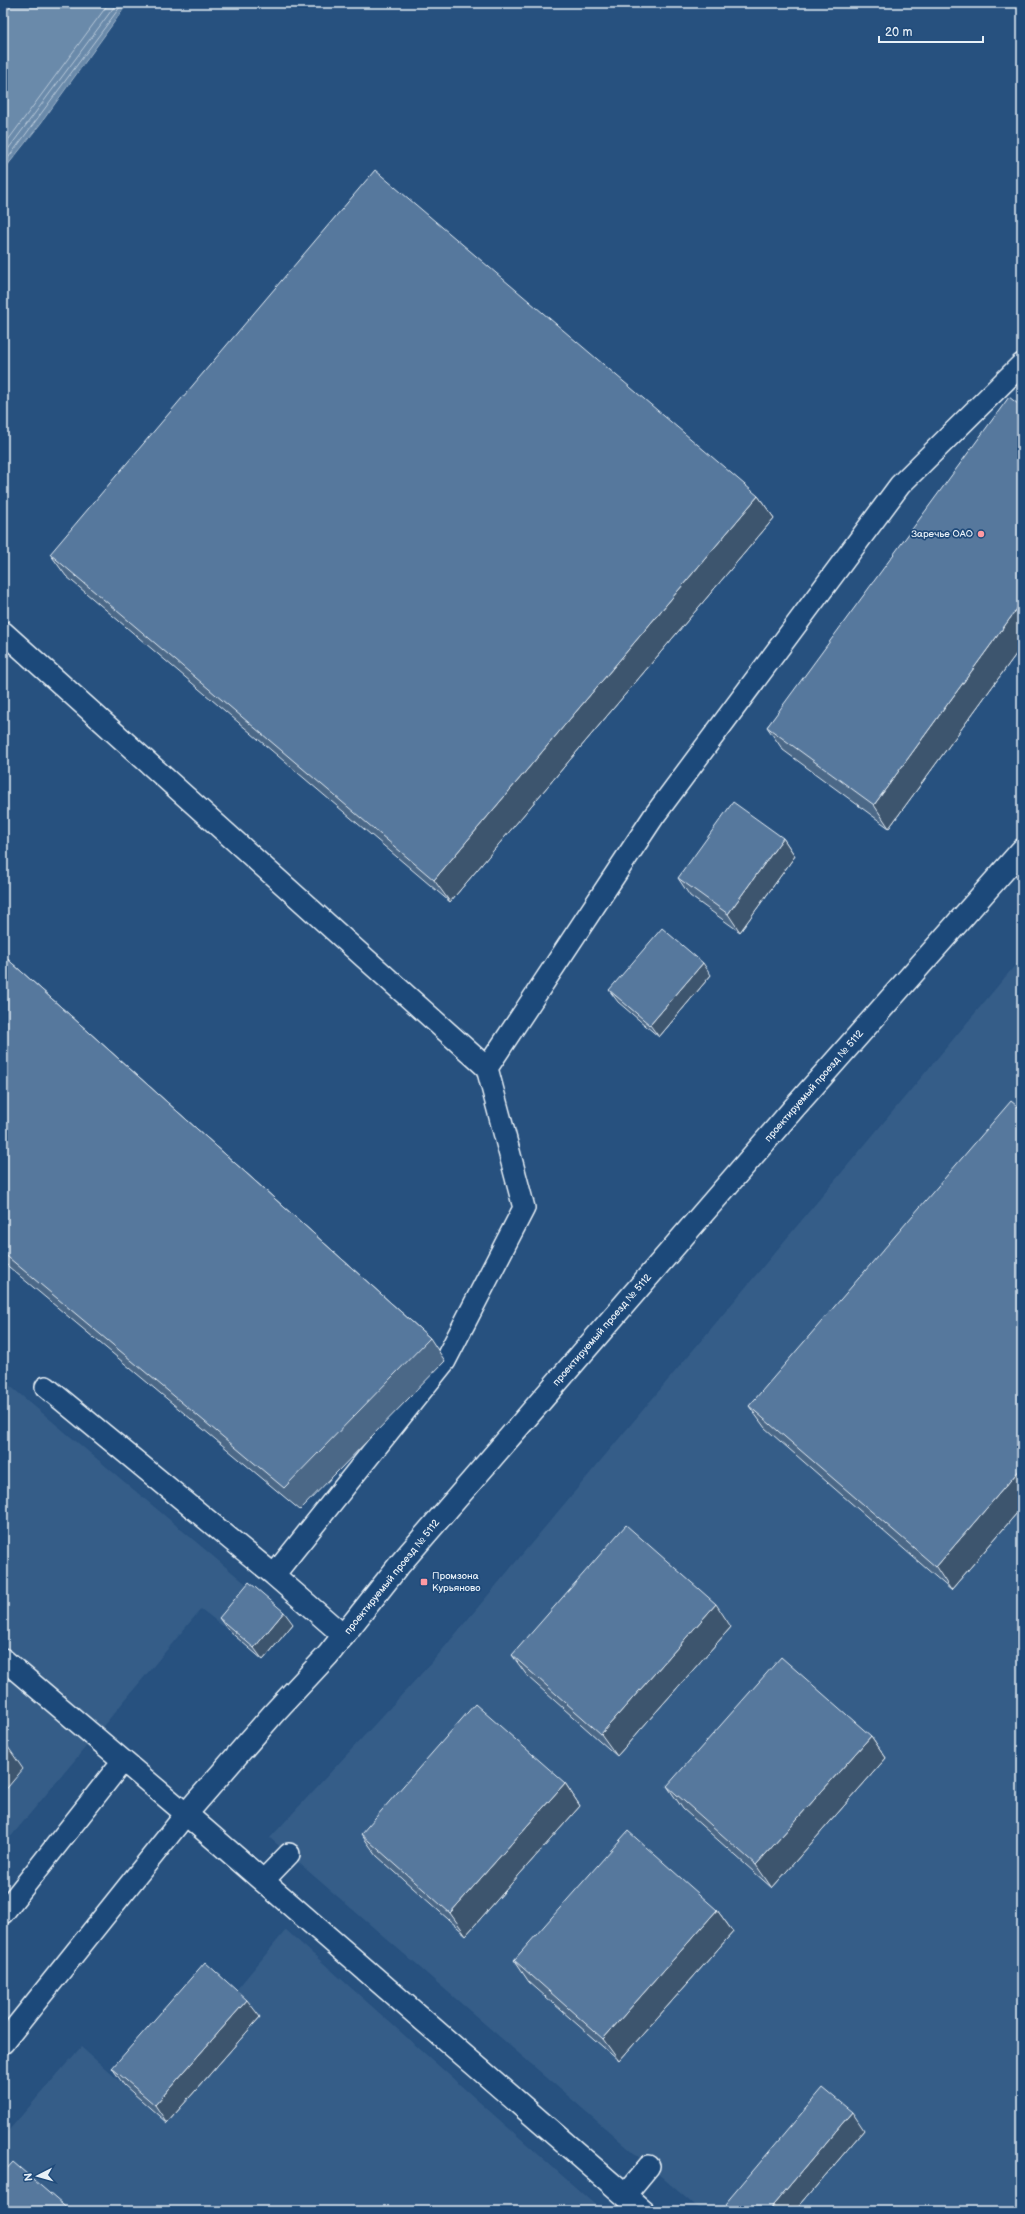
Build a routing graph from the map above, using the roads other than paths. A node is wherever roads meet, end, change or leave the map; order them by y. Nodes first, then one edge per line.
1 (1022, 364) edge
2 (3, 632) edge
3 (1022, 850) edge
4 (487, 1068) junction
5 (46, 1387) dead end
6 (274, 1575) junction
7 (344, 1636) junction
8 (3, 1659) edge
9 (122, 1762) junction
10 (186, 1814) junction
11 (289, 1854) dead end
12 (263, 1881) junction
13 (3, 1913) edge
14 (3, 2042) edge
15 (649, 2166) dead end
16 (625, 2195) junction
17 (644, 2211) edge

1 - 4 lane
2 - 4 lane
3 - 7 street, проектируемый проезд № 5112
4 - 6 lane
5 - 6 lane
6 - 7 lane
7 - 10 street, проектируемый проезд № 5112
8 - 9 lane
9 - 10 lane
9 - 13 lane
10 - 12 street
10 - 14 lane
11 - 12 lane
12 - 16 street
15 - 16 lane
16 - 17 street

